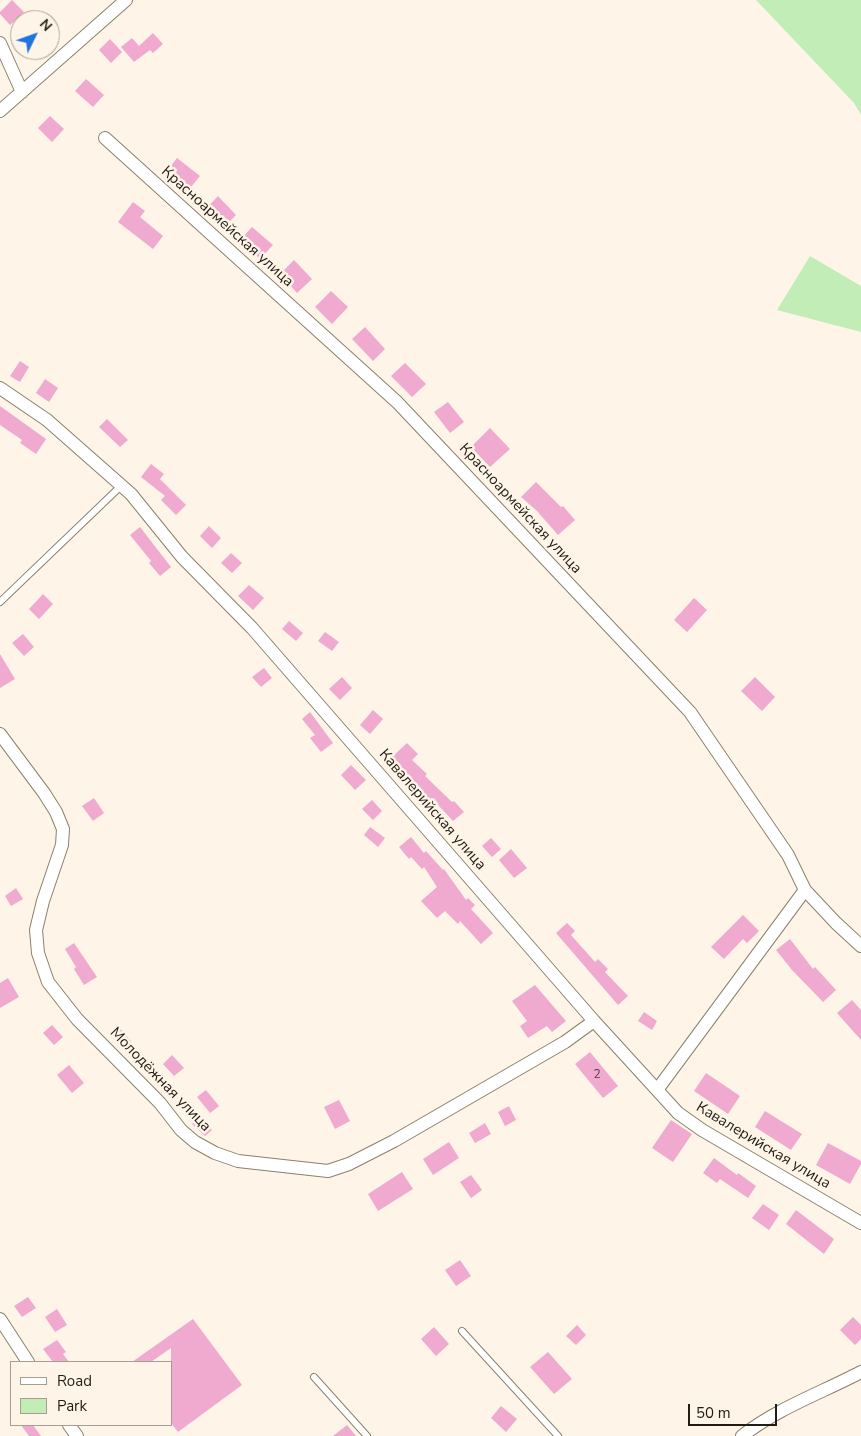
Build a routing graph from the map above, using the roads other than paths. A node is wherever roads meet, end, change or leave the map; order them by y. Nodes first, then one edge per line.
1 (126, 0) edge
2 (0, 43) edge
3 (22, 92) junction
4 (0, 111) edge
5 (104, 138) dead end
6 (0, 388) edge
7 (122, 486) junction
8 (0, 602) edge
9 (0, 734) edge
10 (805, 890) junction
11 (861, 946) edge
12 (594, 1021) junction
13 (657, 1090) junction
14 (861, 1223) edge
15 (0, 1319) edge
16 (462, 1331) dead end
17 (27, 1361) edge
18 (861, 1372) edge
19 (314, 1377) dead end
20 (367, 1436) edge
21 (558, 1436) edge
22 (742, 1436) edge

1 - 3 street
2 - 3 street
3 - 4 street
5 - 10 street, Красноармейская улица
6 - 7 street, Кавалерийская улица
7 - 8 lane
7 - 12 street, Кавалерийская улица
9 - 12 street, Молодёжная улица
10 - 11 street, Красноармейская улица
10 - 13 street
12 - 13 street, Кавалерийская улица
13 - 14 street, Кавалерийская улица
15 - 17 street
16 - 21 lane
18 - 22 street
19 - 20 lane

